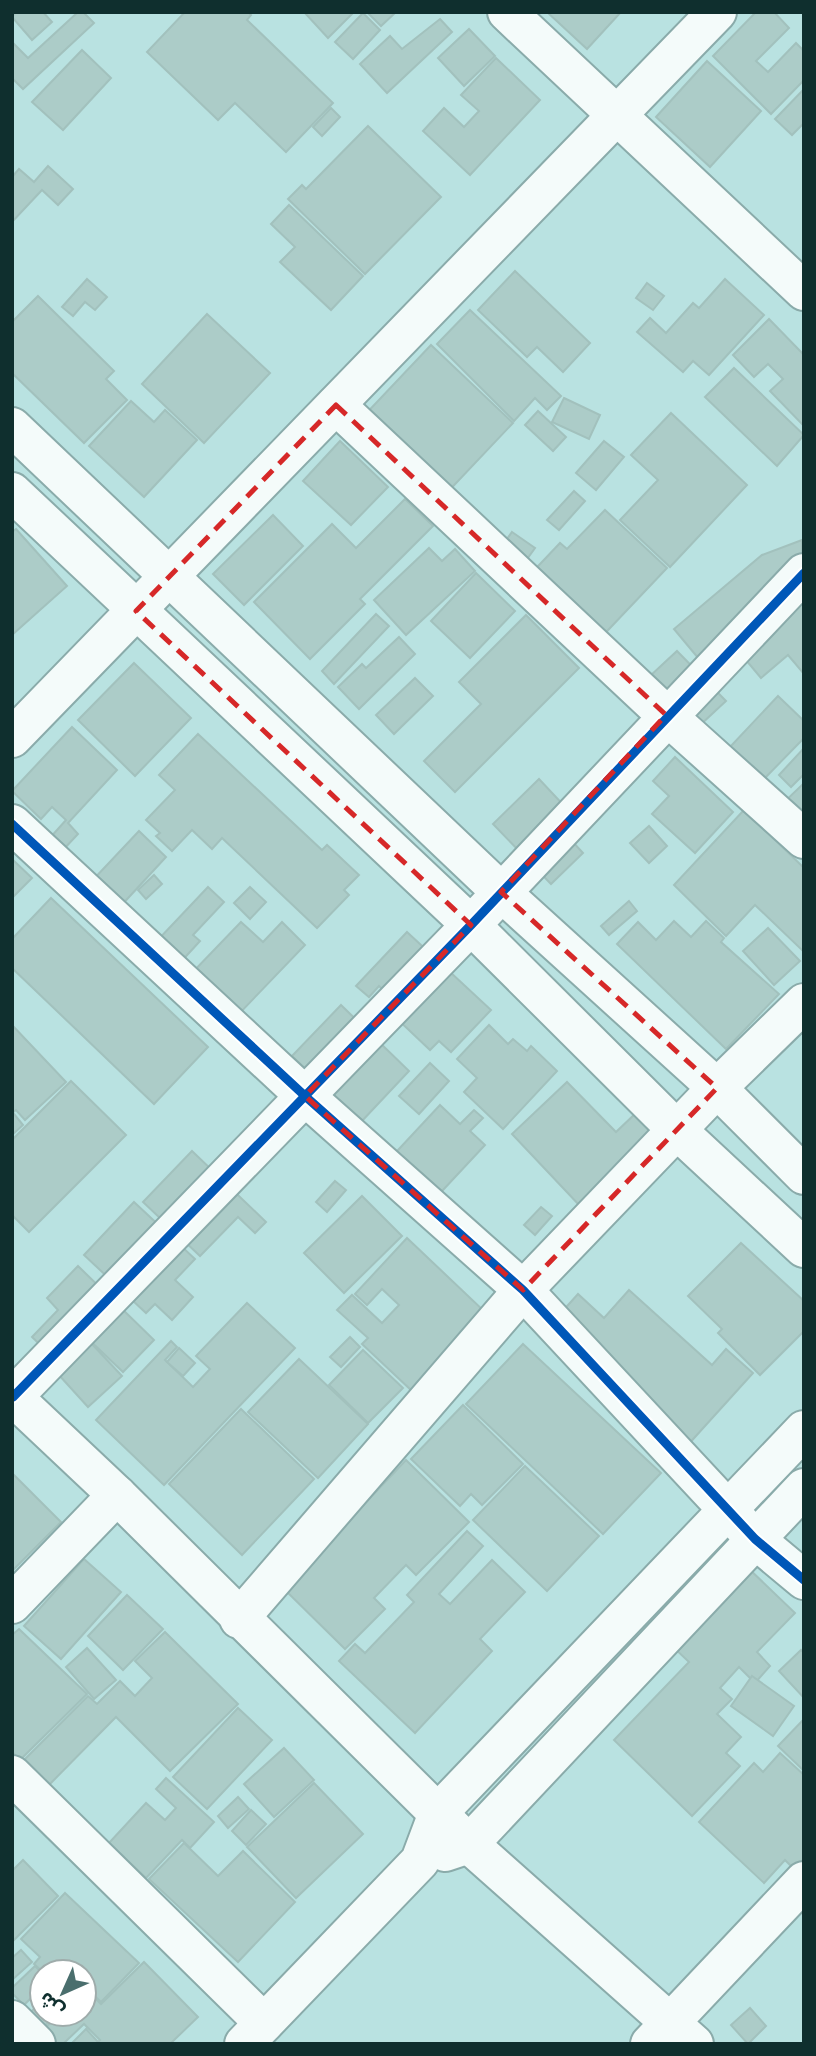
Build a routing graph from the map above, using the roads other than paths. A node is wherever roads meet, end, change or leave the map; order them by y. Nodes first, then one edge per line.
1 (507, 12) edge
2 (717, 12) edge
3 (616, 116) junction
4 (804, 291) edge
5 (336, 405) junction
6 (12, 427) edge
7 (12, 492) edge
8 (804, 573) edge
9 (169, 578) junction
10 (136, 611) junction
11 (666, 715) junction
12 (12, 738) edge
13 (12, 824) edge
14 (804, 839) edge
15 (501, 892) junction
16 (471, 925) junction
17 (804, 1003) edge
18 (717, 1088) junction
19 (305, 1096) junction
20 (678, 1131) junction
21 (804, 1175) edge
22 (804, 1248) edge
23 (523, 1290) junction
24 (13, 1397) edge
25 (804, 1430) edge
26 (804, 1488) edge
27 (117, 1495) junction
28 (729, 1509) junction
29 (755, 1539) junction
30 (804, 1580) edge
31 (12, 1604) edge
32 (239, 1619) junction
33 (12, 1775) edge
34 (438, 1813) junction
35 (469, 1844) junction
36 (420, 1861) junction
37 (804, 1881) edge
38 (12, 2020) edge
39 (254, 2034) edge
40 (671, 2037) edge
41 (36, 2044) edge

1 - 3 street
2 - 3 street
3 - 4 street
3 - 5 street
5 - 9 street
5 - 11 street
6 - 9 street
7 - 10 street
8 - 11 street
9 - 10 street
9 - 15 street
10 - 12 street
10 - 16 street
11 - 14 street
11 - 15 street
13 - 19 street
15 - 16 street
15 - 18 street
16 - 19 street
16 - 20 street
17 - 18 street
18 - 20 street
18 - 21 street
19 - 23 street
19 - 24 street
20 - 22 street
20 - 23 street
23 - 28 street
23 - 32 street
24 - 27 street
25 - 28 street
26 - 29 street
27 - 31 street
27 - 32 street
28 - 29 street
28 - 34 street
29 - 30 street
29 - 35 street
32 - 34 street
33 - 39 street
34 - 35 street
34 - 36 street
35 - 36 street
35 - 40 street
36 - 39 street
37 - 40 street
38 - 41 street

